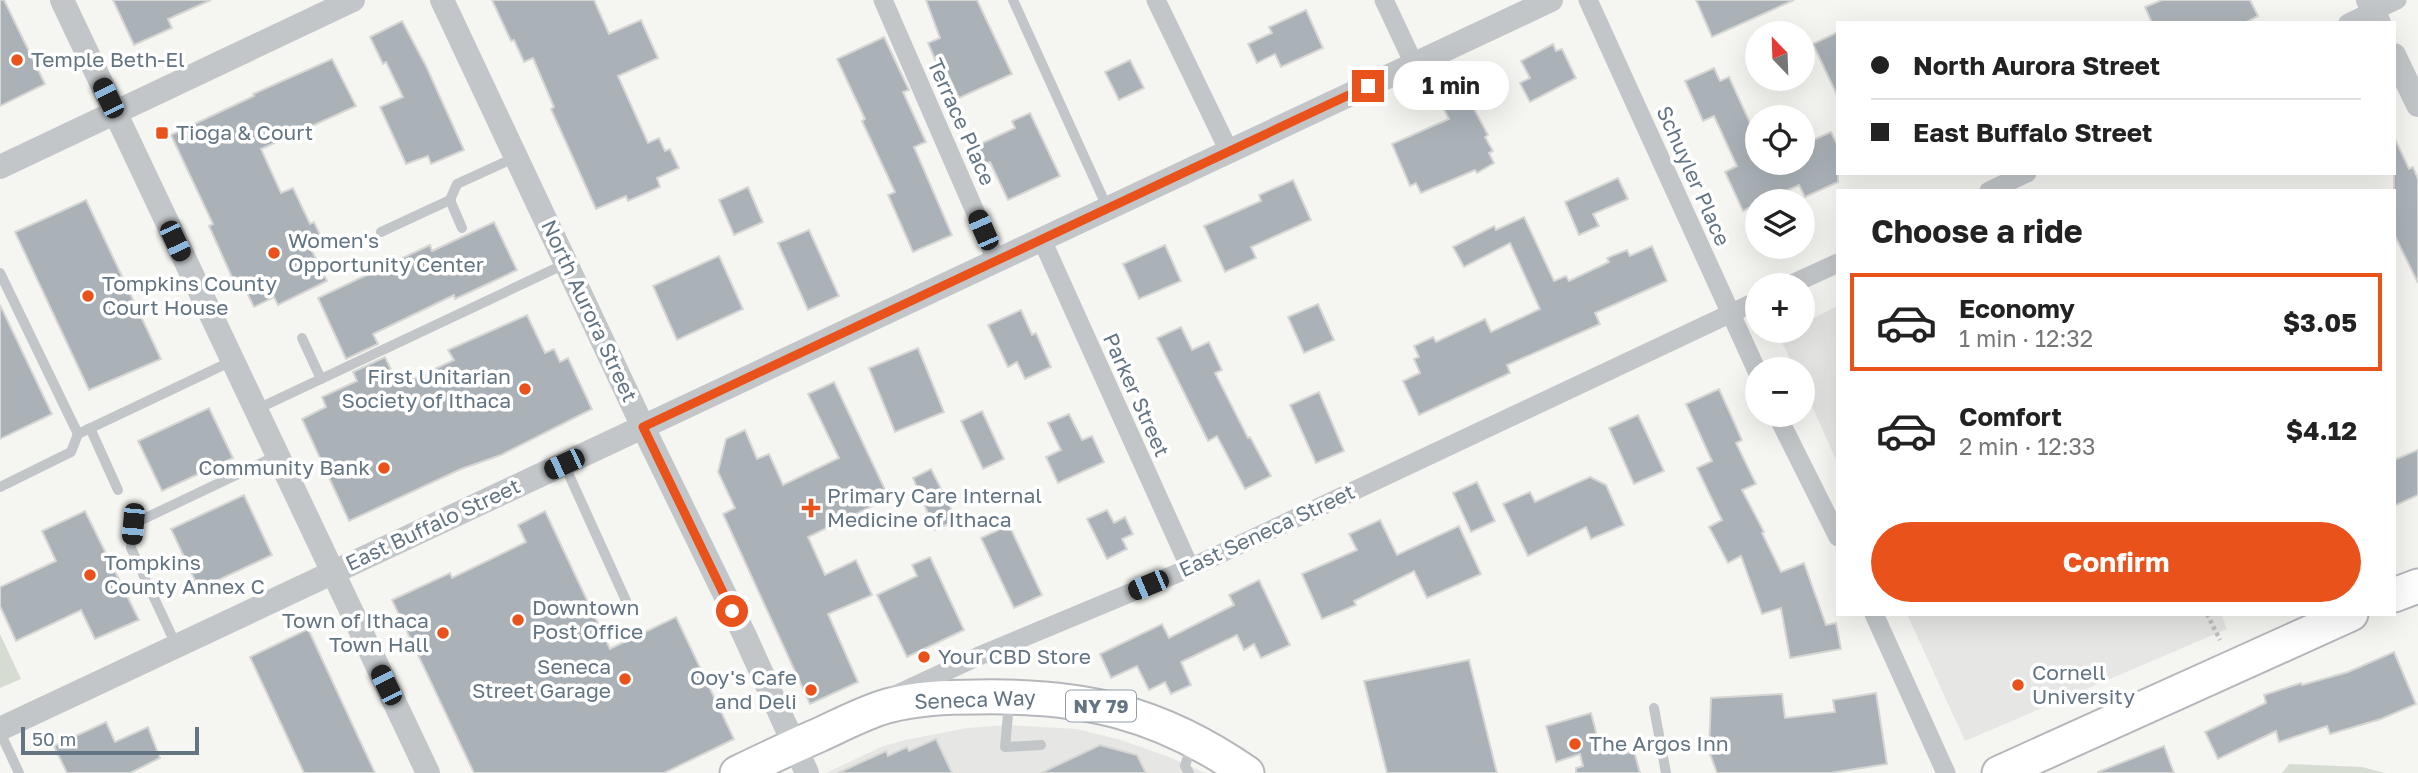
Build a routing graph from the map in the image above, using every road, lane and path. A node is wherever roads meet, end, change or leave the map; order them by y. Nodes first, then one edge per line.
1 (62, 0) edge
2 (353, 0) edge
3 (442, 0) edge
4 (883, 0) edge
5 (1013, 0) edge
6 (1156, 0) edge
7 (1384, 0) edge
8 (1588, 0) edge
9 (2397, 0) edge
10 (1542, 2) edge
11 (2373, 11) edge
12 (2352, 21) edge
13 (2396, 59) edge
14 (1414, 64) junction
15 (2418, 105) edge
16 (115, 113) junction
17 (1229, 151) junction
18 (516, 156) junction
19 (0, 167) edge
20 (2020, 181) edge
21 (1995, 189) edge
22 (450, 200) junction
23 (1107, 209) junction
24 (462, 228) dead end
25 (381, 232) dead end
26 (1042, 240) junction
27 (997, 262) junction
28 (567, 263) junction
29 (1836, 264) edge
30 (0, 273) edge
31 (1815, 274) edge
32 (1745, 307) edge
33 (1731, 313) junction
34 (302, 338) dead end
35 (1751, 357) edge
36 (232, 361) junction
37 (321, 379) junction
38 (255, 410) junction
39 (643, 427) junction
40 (1783, 427) edge
41 (90, 428) junction
42 (78, 434) junction
43 (277, 456) junction
44 (564, 464) junction
45 (0, 487) edge
46 (118, 490) dead end
47 (1836, 533) edge
48 (1190, 568) junction
49 (332, 572) junction
50 (2418, 586) edge
51 (2396, 595) edge
52 (628, 605) dead end
53 (1875, 616) edge
54 (2208, 616) edge
55 (2347, 616) edge
56 (2220, 640) dead end
57 (176, 647) junction
58 (1010, 696) junction
59 (1654, 708) dead end
60 (857, 717) junction
61 (0, 731) edge
62 (1193, 740) junction
63 (1041, 745) dead end
64 (801, 759) edge
65 (19, 773) edge
66 (428, 773) edge
67 (737, 773) edge
68 (1189, 773) edge
69 (1247, 773) edge
70 (1666, 773) edge
71 (1947, 773) edge
72 (1998, 773) edge

1 - 16 street
2 - 16 street
3 - 18 street, North Aurora Street
4 - 27 street, Terrace Place
5 - 23 lane
6 - 17 street
7 - 14 street
8 - 33 street, Schuyler Place
9 - 11 street
10 - 14 street, East Buffalo Street
11 - 12 street
13 - 15 street
14 - 17 street, East Buffalo Street
16 - 19 street
16 - 36 street
17 - 23 street, East Buffalo Street
18 - 22 lane
18 - 28 street, North Aurora Street
20 - 21 street
22 - 24 lane
22 - 25 lane
23 - 26 street, East Buffalo Street
26 - 27 street, East Buffalo Street
26 - 48 street, Parker Street
27 - 39 street, East Buffalo Street
28 - 37 lane
28 - 39 street, North Aurora Street
29 - 31 street
30 - 42 lane
32 - 33 street, East Seneca Street
33 - 35 street, Schuyler Place
33 - 48 street, East Seneca Street
34 - 37 lane
36 - 38 street
36 - 41 lane
37 - 38 lane
38 - 43 street
39 - 44 street, East Buffalo Street
39 - 64 street, North Aurora Street
40 - 47 street
41 - 42 lane
41 - 46 lane
42 - 45 lane
43 - 49 street
43 - 57 lane
44 - 49 street, East Buffalo Street
44 - 52 lane
48 - 60 street, East Seneca Street
49 - 57 street, East Buffalo Street
49 - 66 street
50 - 51 highway
53 - 71 street
54 - 56 path
55 - 72 highway
57 - 61 street, East Buffalo Street
58 - 60 highway, Seneca Way / NY 79
58 - 62 highway, Seneca Way / NY 79
58 - 63 lane
59 - 70 lane
60 - 64 highway, East Seneca Street / NY 79
61 - 65 lane
62 - 68 lane
62 - 69 highway, Seneca Way / NY 79
64 - 67 highway, East Seneca Street / NY 79

